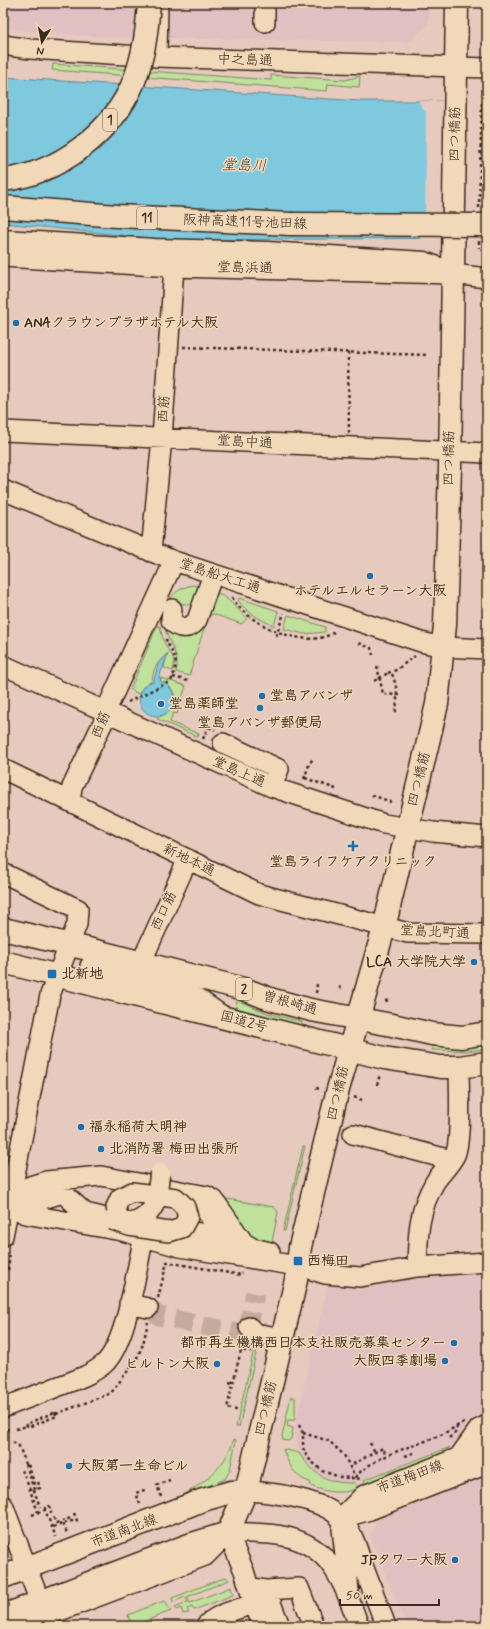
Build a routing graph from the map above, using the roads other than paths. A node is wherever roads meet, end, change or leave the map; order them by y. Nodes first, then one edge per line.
1 (141, 3) edge
2 (149, 3) edge
3 (158, 3) edge
4 (265, 3) edge
5 (456, 3) edge
6 (265, 22) dead end
7 (3, 45) edge
8 (148, 56) junction
9 (455, 67) junction
10 (487, 68) edge
11 (3, 180) edge
12 (3, 207) edge
13 (482, 226) edge
14 (3, 241) edge
15 (3, 256) edge
16 (174, 267) junction
17 (452, 274) junction
18 (487, 278) edge
19 (3, 431) edge
20 (162, 438) junction
21 (450, 452) junction
22 (487, 453) edge
23 (3, 490) edge
24 (152, 552) junction
25 (174, 561) junction
26 (213, 574) junction
27 (172, 609) dead end
28 (443, 647) junction
29 (487, 649) edge
30 (3, 665) edge
31 (108, 712) junction
32 (219, 737) road end
33 (3, 770) edge
34 (272, 787) junction
35 (70, 802) junction
36 (408, 828) junction
37 (487, 837) edge
38 (188, 859) junction
39 (3, 873) edge
40 (384, 928) junction
41 (3, 929) edge
42 (487, 934) edge
43 (69, 944) junction
44 (3, 962) edge
45 (141, 963) junction
46 (90, 966) dead end
47 (57, 975) junction
48 (223, 1016) junction
49 (358, 1018) junction
50 (487, 1033) edge
51 (348, 1050) junction
52 (487, 1063) edge
53 (459, 1067) junction
54 (353, 1134) dead end
55 (451, 1160) junction
56 (23, 1181) junction
57 (118, 1192) dead end
58 (63, 1193) junction
59 (6, 1203) edge
60 (185, 1231) dead end
61 (3, 1236) edge
62 (144, 1237) junction
63 (214, 1251) junction
64 (487, 1262) edge
65 (298, 1266) junction
66 (417, 1267) junction
67 (129, 1304) junction
68 (151, 1310) tunnel mouth
69 (251, 1337) tunnel mouth
70 (282, 1338) junction
71 (3, 1408) edge
72 (487, 1425) edge
73 (487, 1446) edge
74 (458, 1458) junction
75 (487, 1464) edge
76 (246, 1491) junction
77 (3, 1505) edge
78 (341, 1518) junction
79 (228, 1533) junction
80 (27, 1568) junction
81 (3, 1577) edge
82 (256, 1594) junction
83 (350, 1601) junction
84 (40, 1602) junction
85 (3, 1616) edge
86 (260, 1625) edge
87 (20, 1626) edge
88 (206, 1626) edge
89 (280, 1626) edge
90 (314, 1626) edge
91 (359, 1626) edge
92 (386, 1626) edge

1 - 8 street
2 - 11 main road, 1, bridge
3 - 8 street
4 - 6 street
5 - 9 main road, 四つ橋筋
7 - 8 street, 中之島通
8 - 9 street, 中之島通
9 - 10 street, 中之島通
9 - 17 main road, 四つ橋筋
12 - 13 main road, 阪神高速11号池田線 / 11, bridge
14 - 17 main road
15 - 16 street, 堂島浜通
16 - 17 street, 堂島浜通
16 - 20 street, 西筋
17 - 18 street, 堂島浜通
17 - 21 main road, 四つ橋筋
19 - 20 street, 堂島中通
20 - 21 street, 堂島中通
20 - 24 street, 西筋
21 - 22 street, 堂島中通
21 - 28 main road, 四つ橋筋
23 - 24 street, 堂島船大工通
24 - 25 street, 堂島船大工通
25 - 26 street, 堂島船大工通
25 - 31 street, 西筋
26 - 27 street
26 - 28 street, 堂島船大工通
28 - 29 street, 堂島船大工通
28 - 36 main road, 四つ橋筋
30 - 31 street, 堂島上通
31 - 34 street, 堂島上通
31 - 35 street, 西筋
32 - 34 street
33 - 35 street, 新地本通
34 - 36 street, 堂島上通
35 - 38 street, 新地本通
36 - 37 street, 堂島上通
36 - 40 main road, 四つ橋筋
38 - 40 street, 新地本通
38 - 45 street, 西口筋
39 - 43 street
40 - 42 street, 堂島北町通
40 - 49 main road, 四つ橋筋
41 - 43 main road, 曽根崎通 / 2
43 - 45 main road, 曽根崎通 / 2
43 - 47 street
44 - 47 main road, 国道2号 / 2
45 - 49 main road, 曽根崎通 / 2
46 - 48 street
47 - 48 main road, 国道2号 / 2
47 - 56 street
48 - 51 main road, 国道2号 / 2
49 - 50 main road, 曽根崎通 / 2
49 - 51 main road, 四つ橋筋
51 - 53 main road, 国道2号 / 2
51 - 65 main road, 四つ橋筋
52 - 53 main road, 国道2号 / 2
53 - 55 street
54 - 55 street
55 - 66 street
56 - 59 street
56 - 65 street
57 - 58 street
58 - 59 street
58 - 63 street, bridge
59 - 61 street
59 - 62 street
60 - 63 street
62 - 63 street
62 - 67 street
63 - 65 street
64 - 66 street
65 - 66 street
65 - 70 main road, 四つ橋筋
67 - 68 street
67 - 71 street
69 - 70 street
70 - 76 main road, 四つ橋筋
72 - 74 street
73 - 74 street, 市道梅田線
74 - 78 street, 市道梅田線
75 - 78 street, 市道梅田線
76 - 78 street
76 - 79 main road, 四つ橋筋
76 - 80 main road, 市道南北線
77 - 80 street
78 - 83 street
78 - 92 street
79 - 82 street
79 - 83 street
79 - 84 main road
79 - 87 street
80 - 81 main road, 市道南北線
80 - 84 street
82 - 86 street
82 - 88 street
82 - 89 street
82 - 90 street
83 - 91 street
84 - 85 main road

